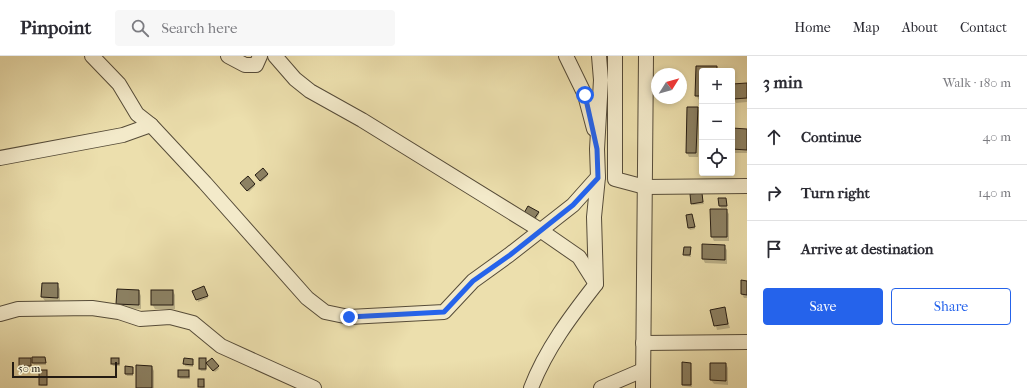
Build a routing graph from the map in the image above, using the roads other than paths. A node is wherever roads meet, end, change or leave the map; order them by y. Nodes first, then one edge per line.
1 (92, 56) edge
2 (228, 56) edge
3 (260, 56) edge
4 (275, 56) edge
5 (566, 56) edge
6 (599, 56) edge
7 (615, 56) edge
8 (646, 56) edge
9 (151, 125) junction
10 (597, 149) junction
11 (0, 158) edge
12 (598, 178) junction
13 (747, 186) edge
14 (645, 187) junction
15 (540, 230) junction
16 (596, 284) junction
17 (0, 314) edge
18 (747, 342) edge
19 (643, 343) junction
20 (643, 370) junction
21 (314, 388) edge
22 (531, 388) edge
23 (601, 388) edge
24 (643, 388) edge

1 - 9 street
2 - 3 street
4 - 15 street
5 - 10 street
6 - 10 street
7 - 14 street
8 - 14 street
9 - 11 street
9 - 15 street
10 - 12 street
12 - 15 street
12 - 16 street
13 - 14 street
14 - 19 street
15 - 16 street
16 - 22 street
17 - 21 street
18 - 19 street
19 - 20 street
20 - 23 street
20 - 24 street

